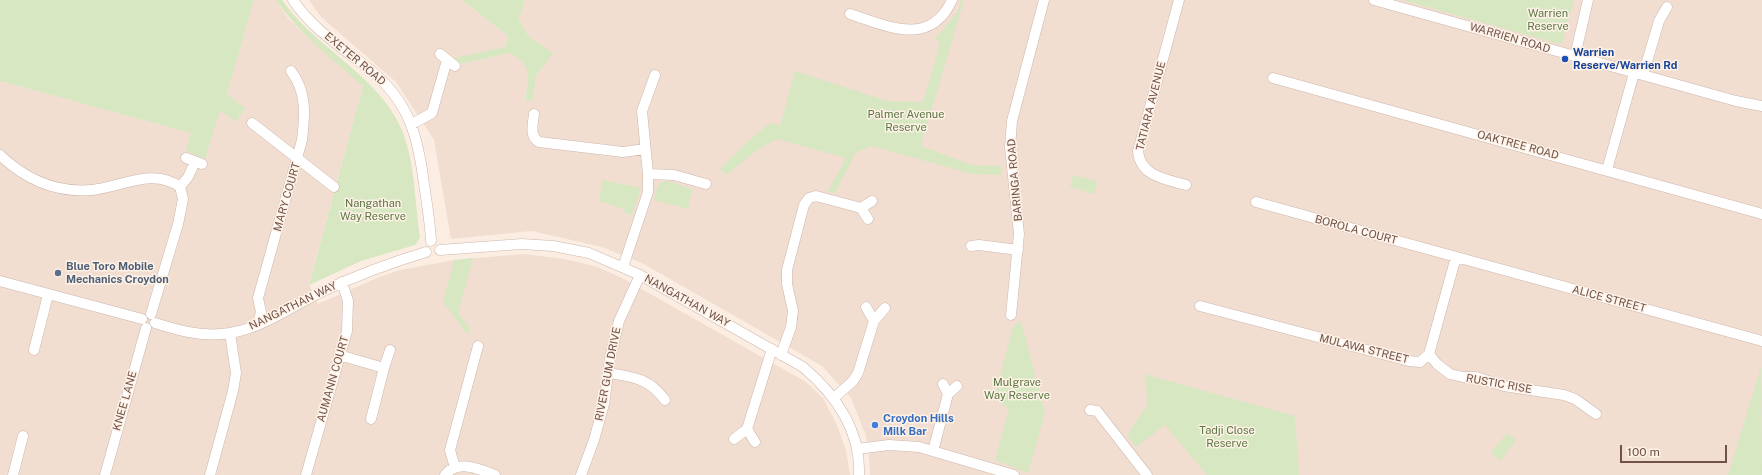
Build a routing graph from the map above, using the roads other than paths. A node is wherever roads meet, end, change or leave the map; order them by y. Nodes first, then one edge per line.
1 (293, 0) edge
2 (952, 0) edge
3 (1044, 0) edge
4 (1179, 0) edge
5 (1374, 0) edge
6 (1588, 0) edge
7 (1667, 7) dead end
8 (850, 14) dead end
9 (1575, 56) junction
10 (448, 60) dead end
11 (291, 71) dead end
12 (1638, 74) junction
13 (655, 75) dead end
14 (1273, 78) dead end
15 (1762, 106) edge
16 (534, 114) dead end
17 (252, 123) dead end
18 (412, 124) junction
19 (645, 149) junction
20 (0, 155) edge
21 (298, 158) junction
22 (194, 161) dead end
23 (1607, 170) junction
24 (648, 174) junction
25 (706, 184) dead end
26 (1186, 185) dead end
27 (180, 187) junction
28 (334, 187) dead end
29 (872, 201) dead end
30 (1256, 202) dead end
31 (861, 208) junction
32 (1762, 214) edge
33 (868, 219) dead end
34 (431, 242) junction
35 (970, 246) dead end
36 (440, 250) junction
37 (1018, 250) junction
38 (426, 252) junction
39 (1456, 257) junction
40 (623, 266) junction
41 (640, 274) junction
42 (0, 281) edge
43 (342, 282) junction
44 (48, 295) junction
45 (1200, 306) dead end
46 (866, 307) dead end
47 (885, 308) dead end
48 (1011, 315) dead end
49 (149, 321) junction
50 (874, 321) junction
51 (258, 324) junction
52 (230, 333) junction
53 (1762, 341) edge
54 (478, 346) dead end
55 (772, 349) junction
56 (34, 350) dead end
57 (390, 350) dead end
58 (1429, 354) junction
59 (339, 355) junction
60 (781, 355) junction
61 (384, 368) junction
62 (609, 373) junction
63 (943, 384) dead end
64 (957, 386) dead end
65 (948, 394) junction
66 (834, 398) junction
67 (665, 400) dead end
68 (1090, 410) dead end
69 (1596, 414) dead end
70 (371, 419) dead end
71 (747, 429) junction
72 (23, 436) dead end
73 (734, 439) dead end
74 (755, 442) dead end
75 (857, 449) junction
76 (933, 451) junction
77 (455, 468) junction
78 (13, 475) edge
79 (105, 475) edge
80 (210, 475) edge
81 (308, 475) edge
82 (445, 475) edge
83 (495, 475) edge
84 (581, 475) edge
85 (859, 475) edge
86 (1014, 475) edge
87 (1147, 475) edge

1 - 18 street, EXETER ROAD
2 - 8 street
3 - 37 street, BARINGA ROAD
4 - 26 street, TATIARA AVENUE
5 - 9 street, WARRIEN ROAD
6 - 9 street
7 - 12 street
9 - 12 street, WARRIEN ROAD
10 - 18 street
11 - 21 street, MARY COURT
12 - 15 street, WARRIEN ROAD
12 - 23 street
13 - 19 street
14 - 23 street, OAKTREE ROAD
16 - 19 street
17 - 21 street
18 - 34 street, EXETER ROAD
19 - 24 street
20 - 27 street
21 - 28 street
21 - 51 street, MARY COURT
22 - 27 street
23 - 32 street, OAKTREE ROAD
24 - 25 street
24 - 40 street
27 - 49 street, KNEE LANE
29 - 31 street
30 - 39 street, BOROLA COURT
31 - 33 street
31 - 60 street
34 - 36 street
34 - 38 street
35 - 37 street
36 - 38 street
36 - 40 street, NANGATHAN WAY
37 - 48 street, BARINGA ROAD
38 - 43 street, NANGATHAN WAY
39 - 53 street, ALICE STREET
39 - 58 street
40 - 41 street, NANGATHAN WAY
41 - 55 street, NANGATHAN WAY
41 - 62 street, RIVER GUM DRIVE
42 - 44 street, NANGATHAN WAY
43 - 51 street, NANGATHAN WAY
43 - 59 street, AUMANN COURT
44 - 49 street, NANGATHAN WAY
44 - 56 street
45 - 58 street, MULAWA STREET
46 - 50 street
47 - 50 street
49 - 52 street, NANGATHAN WAY
49 - 79 street, KNEE LANE
50 - 66 street
51 - 52 street, NANGATHAN WAY
52 - 80 street
54 - 77 street
55 - 60 street, NANGATHAN WAY
55 - 71 street
57 - 61 street
58 - 69 street, RUSTIC RISE
59 - 61 street
59 - 81 street, AUMANN COURT
60 - 66 street, NANGATHAN WAY
61 - 70 street
62 - 67 street
62 - 84 street, RIVER GUM DRIVE
63 - 65 street
64 - 65 street
65 - 76 street
66 - 75 street, NANGATHAN WAY
68 - 87 street
71 - 73 street
71 - 74 street
72 - 78 street
75 - 76 street
75 - 85 street, NANGATHAN WAY
76 - 86 street
77 - 82 street
77 - 83 street

